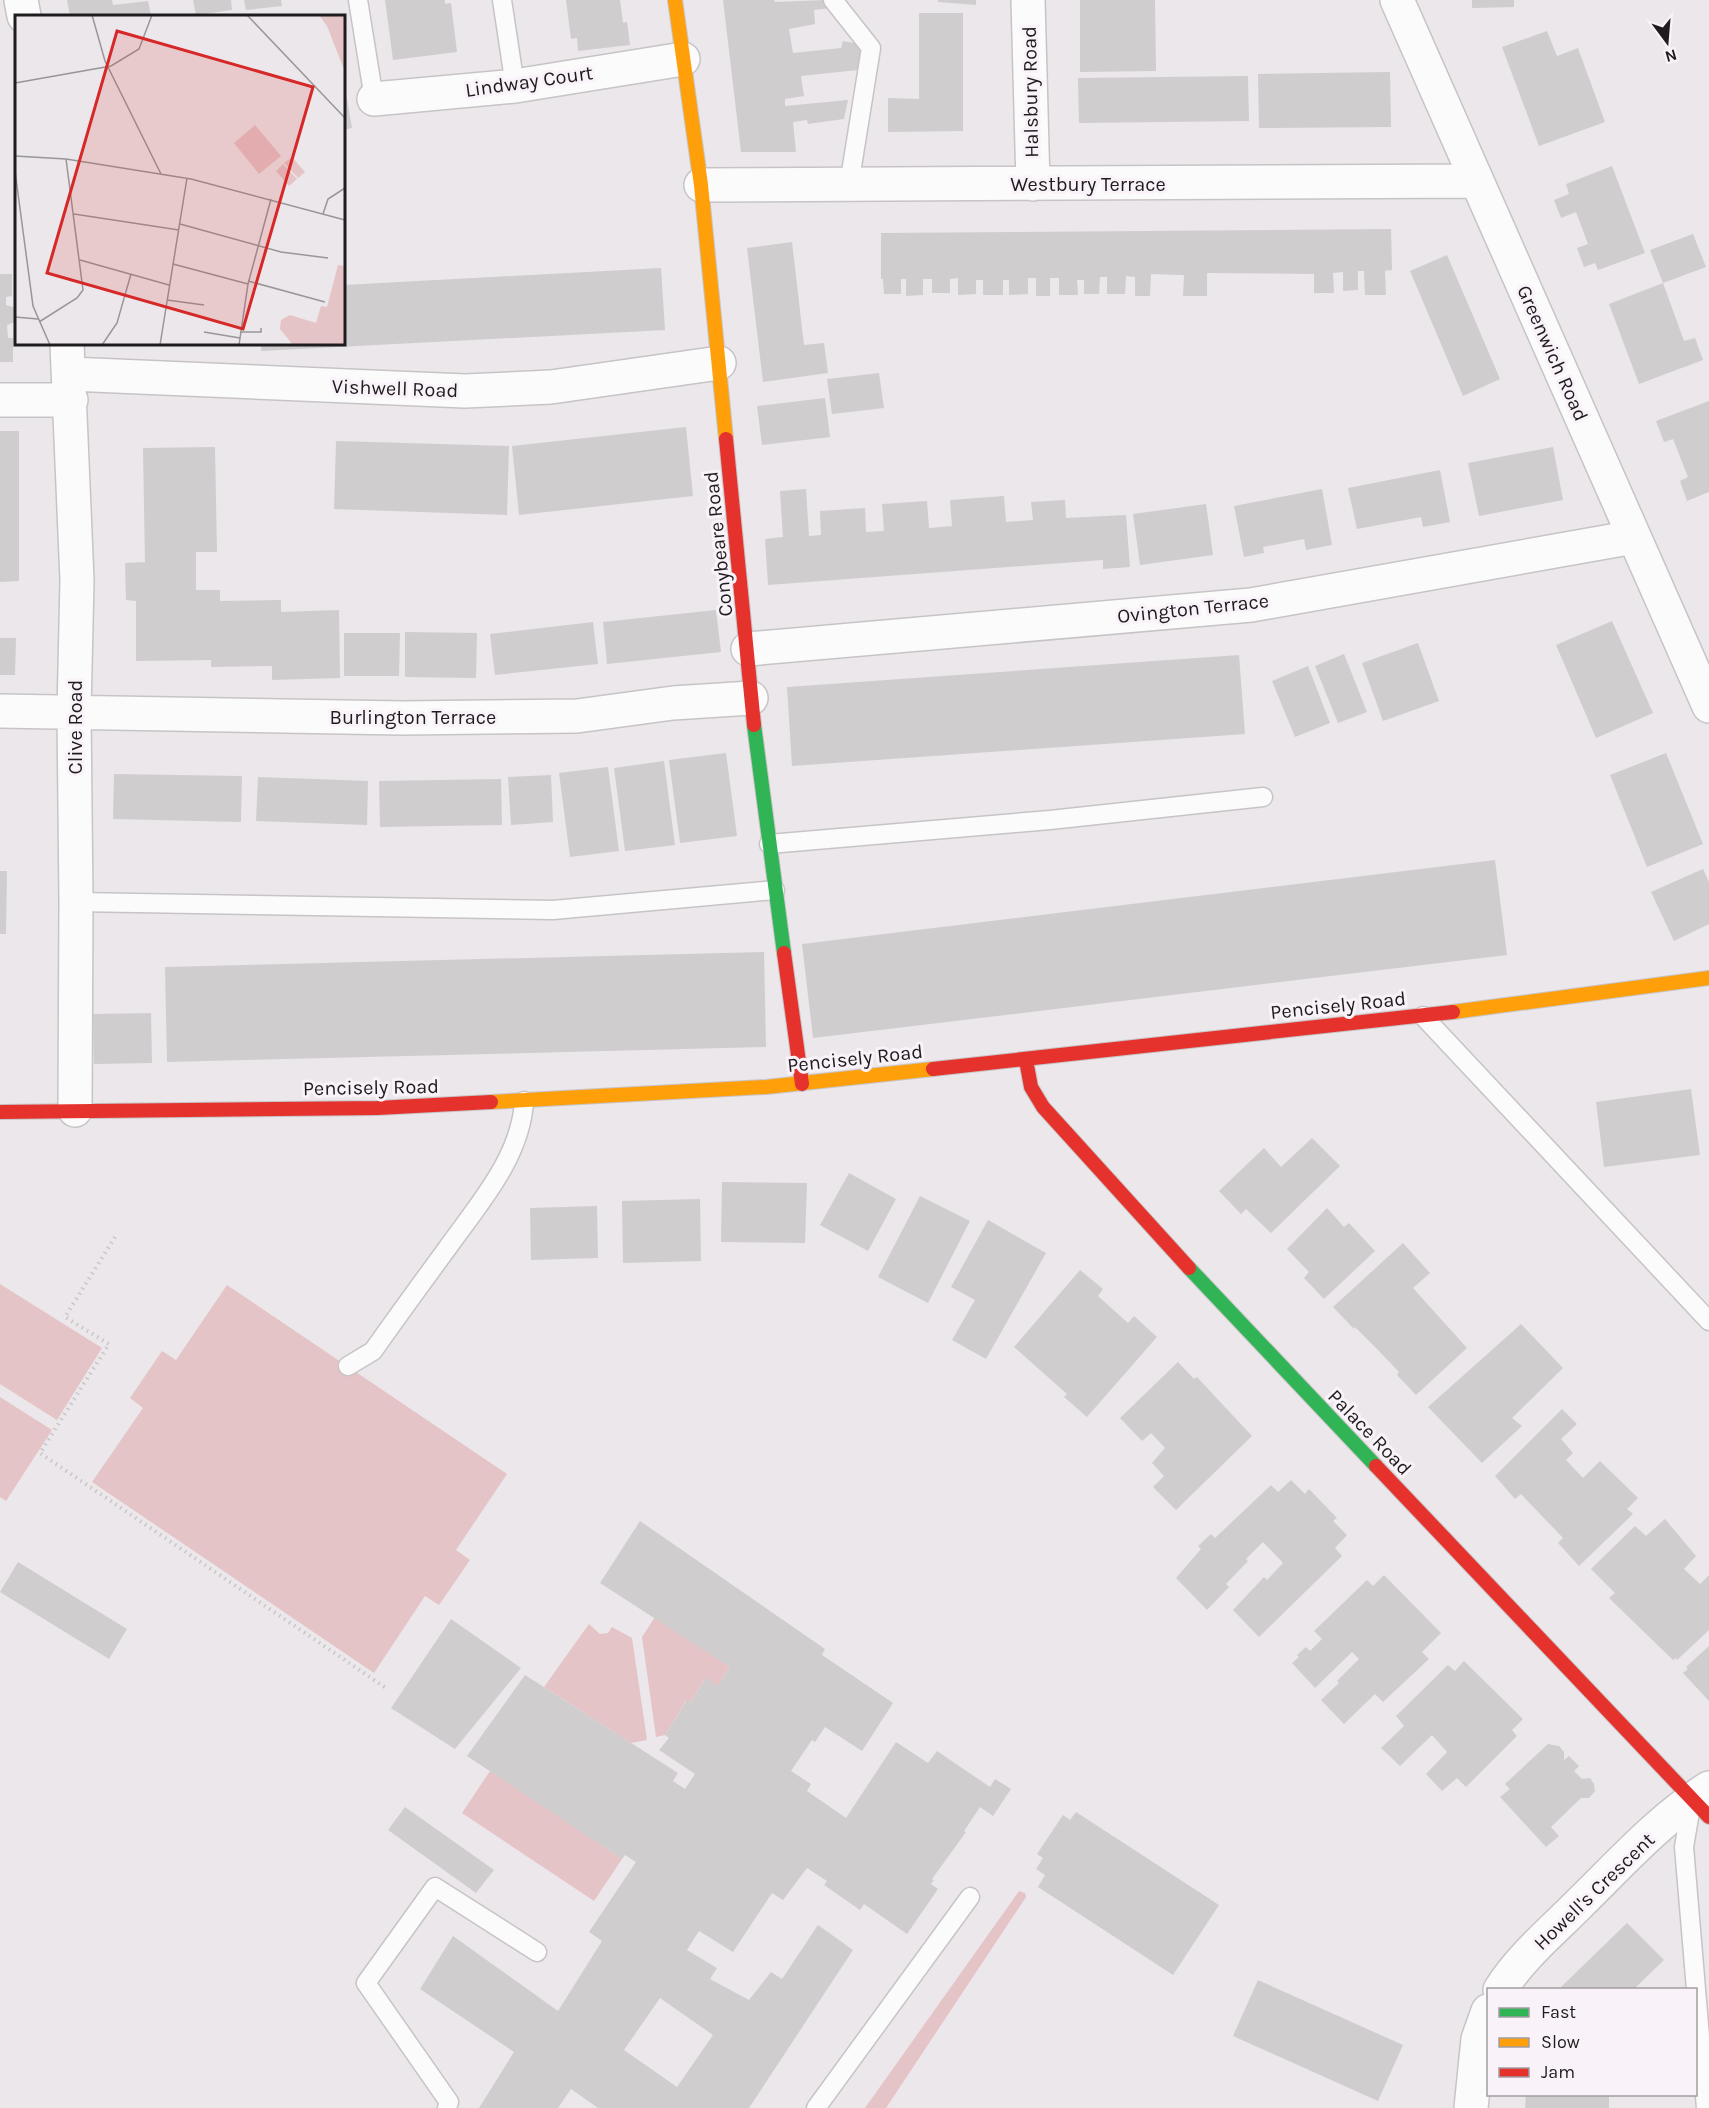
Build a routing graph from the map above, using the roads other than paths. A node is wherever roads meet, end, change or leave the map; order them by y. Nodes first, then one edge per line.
1 (21, 0) edge
2 (358, 0) edge
3 (502, 0) edge
4 (675, 0) edge
5 (833, 0) edge
6 (1028, 0) edge
7 (1397, 0) edge
8 (24, 15) edge
9 (682, 59) junction
10 (515, 86) junction
11 (374, 99) joint
12 (1476, 181) junction
13 (1033, 184) junction
14 (701, 185) junction
15 (849, 185) junction
16 (719, 363) junction
17 (69, 373) edge
18 (0, 400) edge
19 (1634, 537) junction
20 (748, 649) junction
21 (751, 698) junction
22 (1709, 706) edge
23 (0, 711) edge
24 (74, 712) junction
25 (1263, 797) dead end
26 (769, 844) junction
27 (775, 890) junction
28 (76, 902) junction
29 (1709, 978) edge
30 (1423, 1016) junction
31 (1026, 1060) junction
32 (802, 1084) junction
33 (524, 1101) junction
34 (75, 1110) junction
35 (0, 1112) edge
36 (1709, 1321) edge
37 (348, 1366) dead end
38 (1704, 1801) edge
39 (970, 1897) dead end
40 (537, 1952) dead end
41 (1501, 1988) edge
42 (1696, 1988) edge
43 (1697, 2001) edge
44 (1487, 2014) edge
45 (447, 2108) edge
46 (816, 2108) edge
47 (1471, 2108) edge
48 (1706, 2108) edge

1 - 8 street
2 - 11 lane
3 - 10 lane
4 - 9 street, Conybeare Road
5 - 15 lane
6 - 13 street, Halsbury Road
7 - 12 street, Greenwich Road
9 - 10 street, Lindway Court
9 - 14 street, Conybeare Road
10 - 11 street, Lindway Court
12 - 13 street, Westbury Terrace
12 - 19 street, Greenwich Road
13 - 15 street, Westbury Terrace
14 - 15 street, Westbury Terrace
14 - 16 street, Conybeare Road
16 - 17 street, Vishwell Road
16 - 20 street, Conybeare Road
17 - 18 street, Vishwell Road
17 - 24 street, Clive Road
19 - 20 street, Ovington Terrace
19 - 22 street, Greenwich Road
20 - 21 street, Conybeare Road
21 - 24 street, Burlington Terrace
21 - 26 street, Conybeare Road
23 - 24 street, Burlington Terrace
24 - 28 street, Clive Road
25 - 26 lane
26 - 27 street, Conybeare Road
27 - 28 lane
27 - 32 street, Conybeare Road
28 - 34 street, Clive Road
29 - 30 street, Pencisely Road
30 - 31 street, Pencisely Road
30 - 36 lane
31 - 32 street, Pencisely Road
31 - 38 street, Palace Road
32 - 33 street, Pencisely Road
33 - 34 street, Pencisely Road
33 - 37 lane
34 - 35 street, Pencisely Road
38 - 41 street, Howell's Crescent
38 - 42 lane
39 - 46 lane
40 - 45 lane
43 - 48 lane
44 - 47 street

